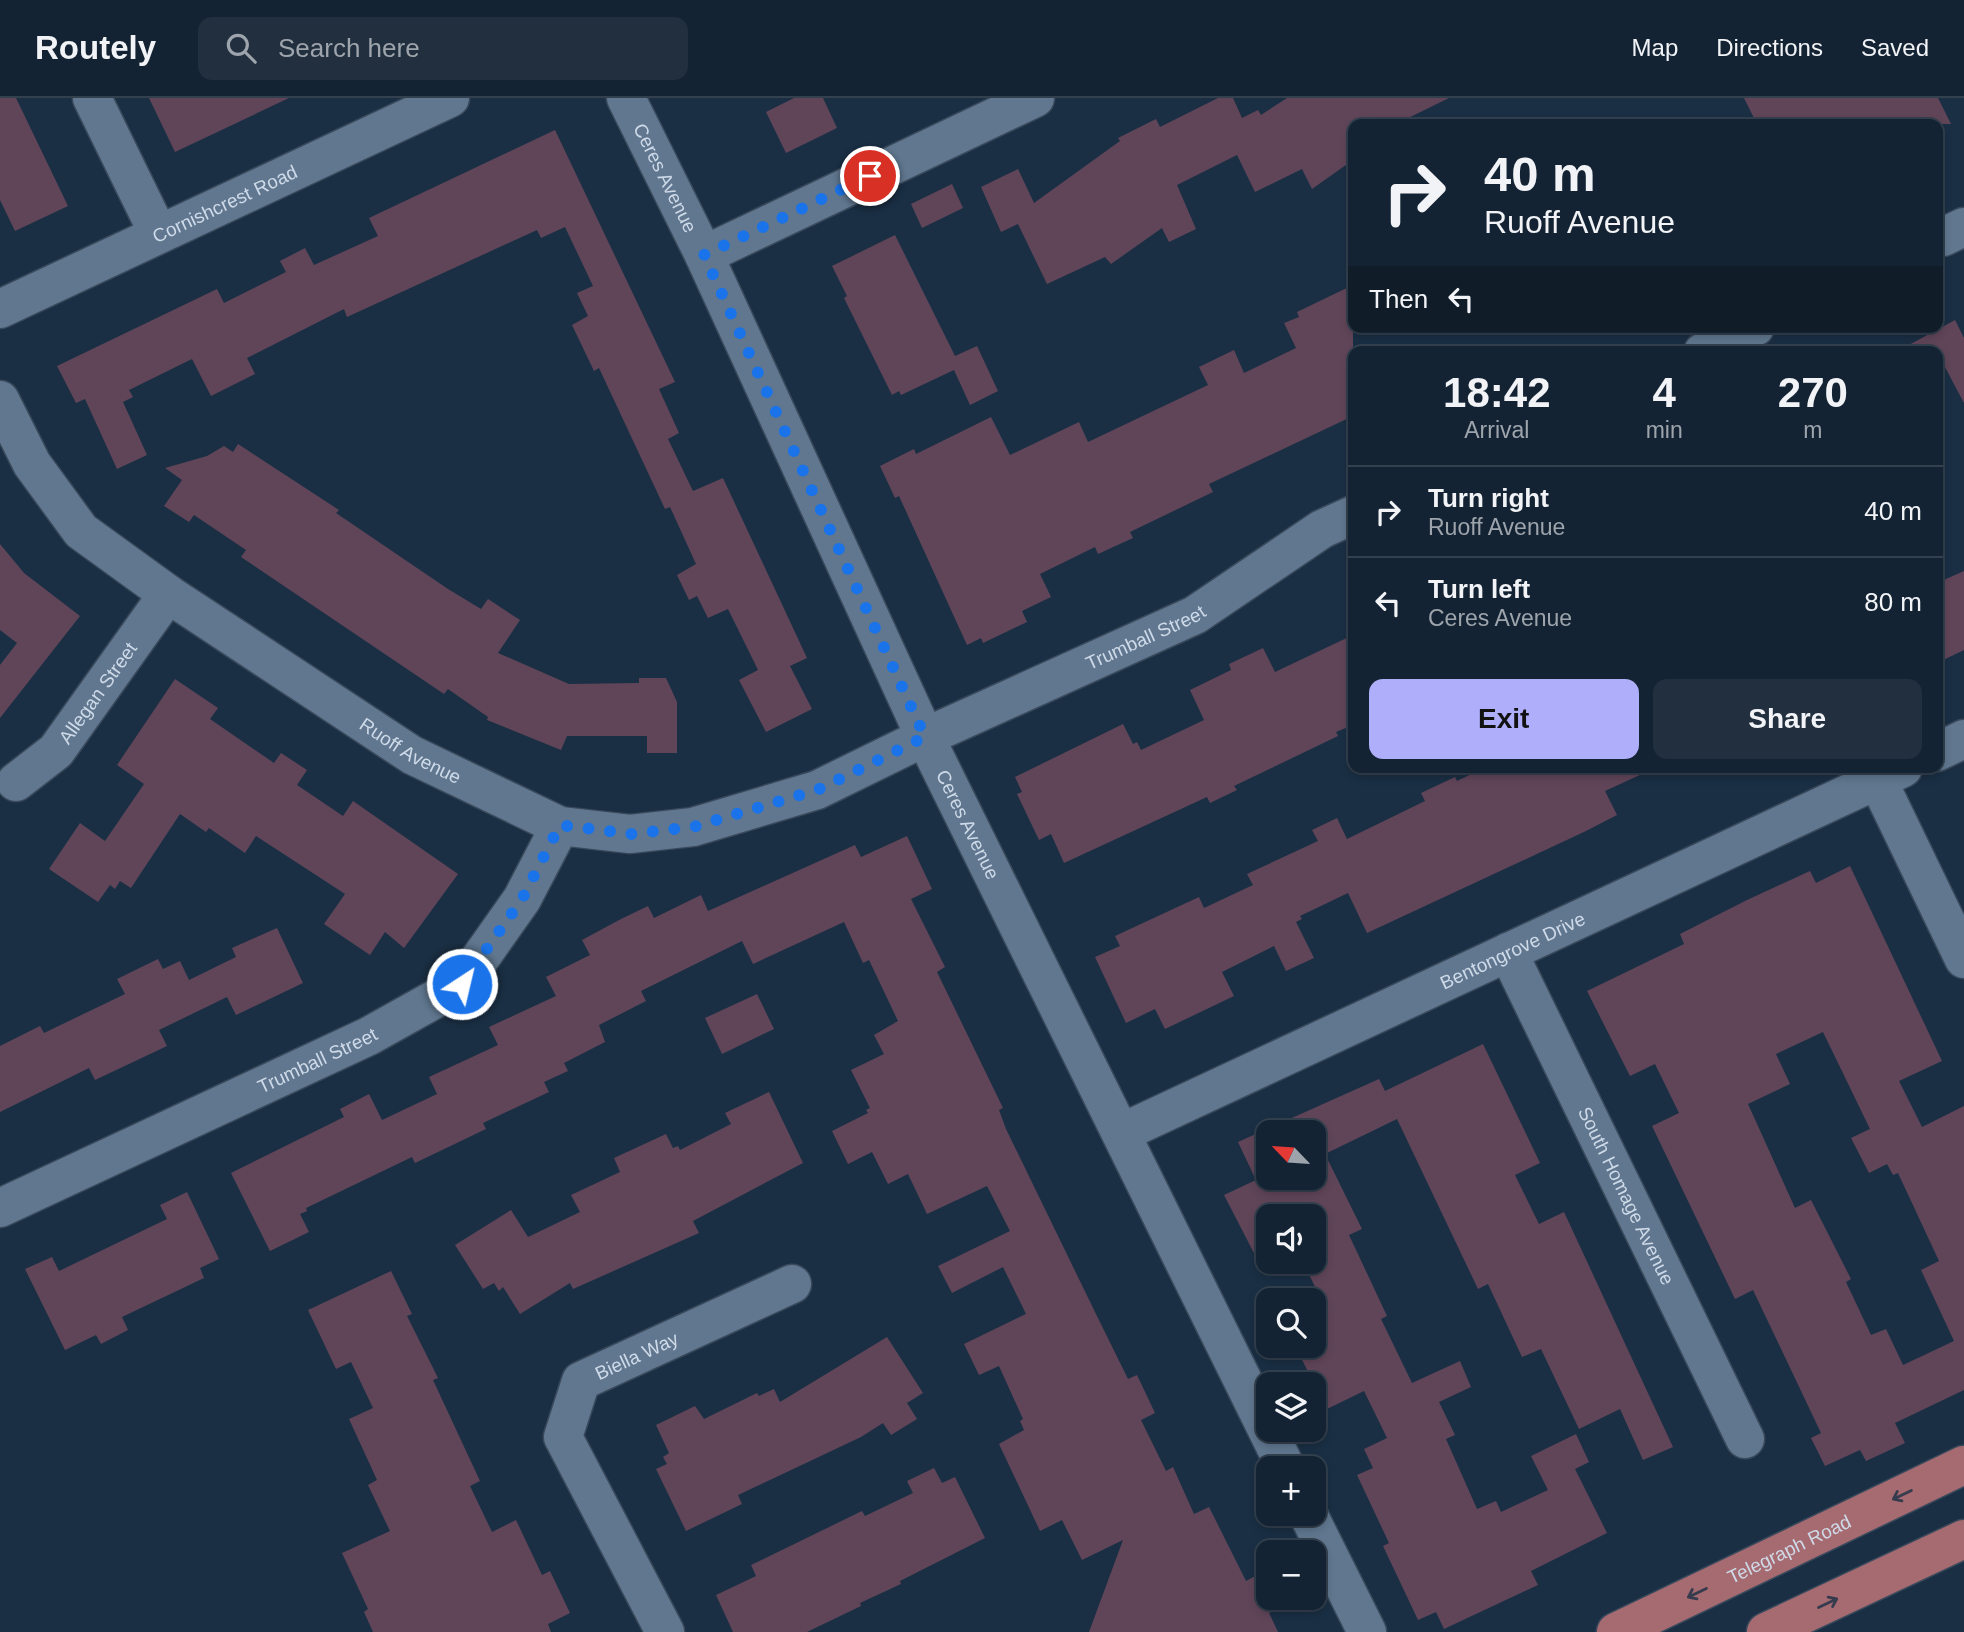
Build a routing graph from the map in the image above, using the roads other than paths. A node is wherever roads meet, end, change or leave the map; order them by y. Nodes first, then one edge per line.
1 (92, 98) edge
2 (450, 98) edge
3 (626, 98) edge
4 (1035, 98) edge
5 (158, 233) junction
6 (704, 255) junction
7 (0, 309) edge
8 (1743, 333) edge
9 (1715, 346) edge
10 (0, 400) edge
11 (1348, 516) edge
12 (169, 594) junction
13 (925, 737) junction
14 (1964, 739) edge
15 (1943, 749) edge
16 (1891, 774) edge
17 (16, 782) dead end
18 (560, 825) junction
19 (1508, 953) junction
20 (1964, 959) edge
21 (1121, 1133) junction
22 (0, 1208) edge
23 (792, 1284) dead end
24 (1745, 1439) dead end
25 (1280, 1456) edge
26 (1964, 1465) edge
27 (1314, 1526) edge
28 (1964, 1539) edge
29 (665, 1632) edge
30 (1367, 1632) edge
31 (1616, 1632) edge
32 (1766, 1632) edge

1 - 5 street
2 - 5 street, Cornishcrest Road
3 - 6 street, Ceres Avenue
4 - 6 street
5 - 7 street, Cornishcrest Road
6 - 13 street, Ceres Avenue
8 - 9 street
10 - 12 street, Ruoff Avenue
11 - 13 street, Trumball Street
12 - 17 street, Allegan Street
12 - 18 street, Ruoff Avenue
13 - 18 street, Ruoff Avenue
13 - 21 street, Ceres Avenue
14 - 15 street
16 - 19 street, Bentongrove Drive
16 - 20 street
18 - 22 street, Trumball Street
19 - 21 street, Bentongrove Drive
19 - 24 street, South Homage Avenue
21 - 25 street, Ceres Avenue
23 - 29 street, Biella Way
26 -> 31 main road, Telegraph Road
27 - 30 street
32 -> 28 main road

